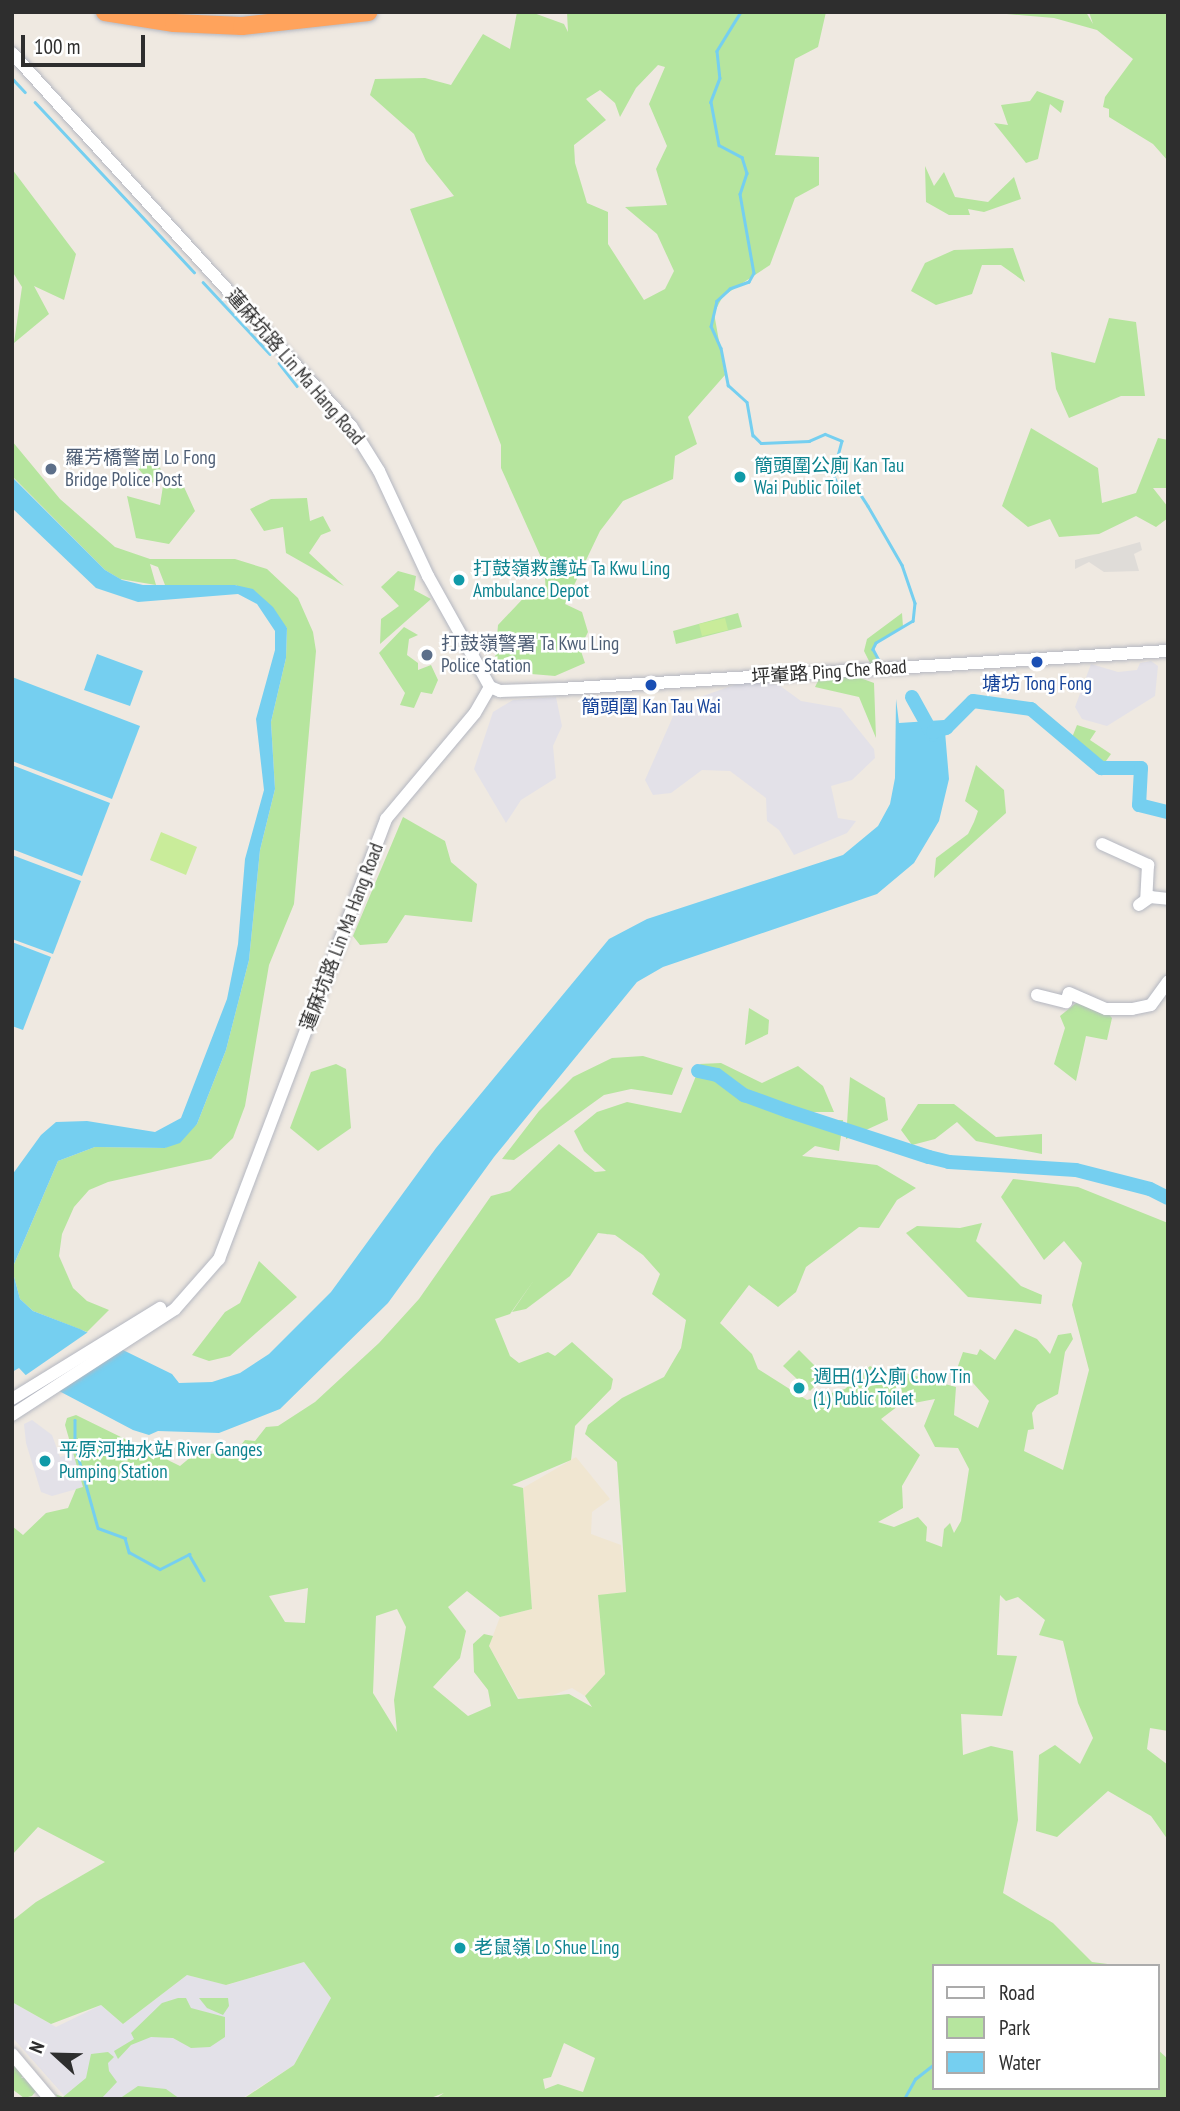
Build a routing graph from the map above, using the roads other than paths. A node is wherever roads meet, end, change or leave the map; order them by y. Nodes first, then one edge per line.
1 (106, 12) edge
2 (368, 12) edge
3 (12, 53) edge
4 (1168, 651) edge
5 (490, 687) junction
6 (1102, 844) dead end
7 (1168, 899) edge
8 (1168, 982) edge
9 (1037, 995) dead end
10 (29, 1395) junction
11 (12, 1399) edge
12 (12, 1415) edge
13 (12, 2054) edge
14 (50, 2099) edge

1 - 2 highway
3 - 5 street, 蓮麻坑路 Lin Ma Hang Road
4 - 5 street, 坪輋路 Ping Che Road
5 - 10 street, 蓮麻坑路 Lin Ma Hang Road
6 - 7 street
8 - 9 street
10 - 11 street, 蓮麻坑路 Lin Ma Hang Road
10 - 12 street, 蓮麻坑路 Lin Ma Hang Road
13 - 14 street

